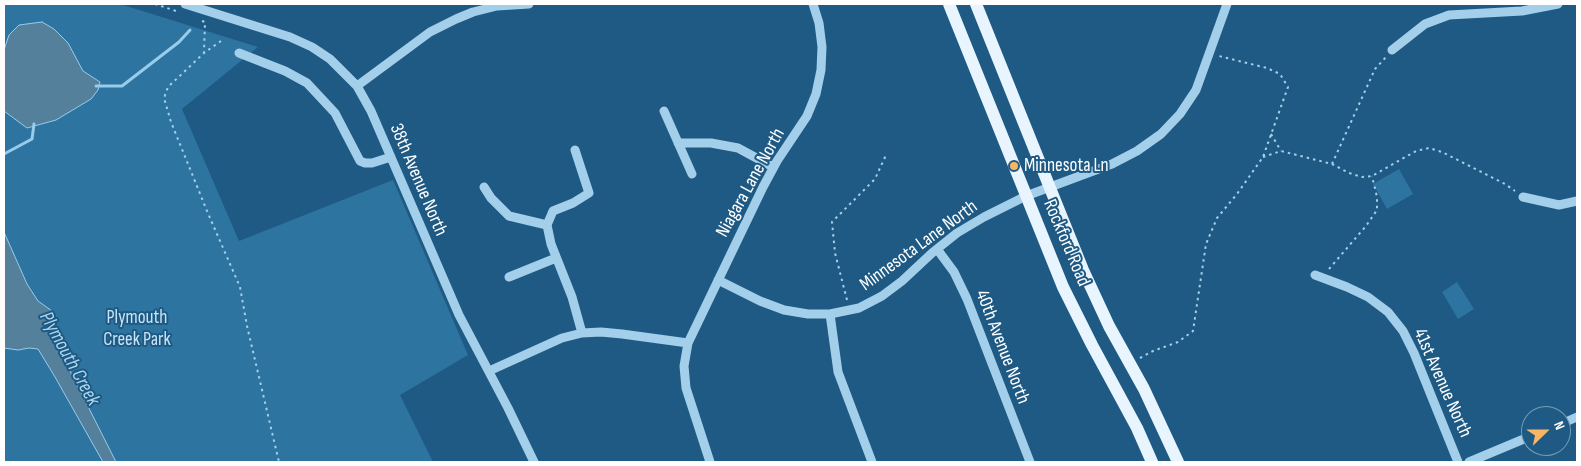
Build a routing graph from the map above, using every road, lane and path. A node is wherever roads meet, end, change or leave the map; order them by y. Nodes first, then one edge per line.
1 (155, 4) edge
2 (185, 4) edge
3 (529, 4) edge
4 (813, 4) edge
5 (949, 4) edge
6 (976, 4) edge
7 (1227, 4) edge
8 (1558, 4) edge
9 (180, 13) dead end
10 (197, 19) dead end
11 (221, 41) dead end
12 (1392, 50) joint
13 (204, 53) junction
14 (239, 53) dead end
15 (1210, 54) junction
16 (357, 86) junction
17 (664, 111) dead end
18 (1271, 134) junction
19 (678, 144) junction
20 (575, 150) dead end
21 (1281, 151) junction
22 (886, 155) dead end
23 (1263, 156) junction
24 (391, 157) junction
25 (1332, 164) junction
26 (773, 167) junction
27 (692, 174) dead end
28 (1372, 176) junction
29 (484, 188) dead end
30 (1050, 188) junction
31 (1026, 196) junction
32 (1523, 197) joint
33 (1577, 201) edge
34 (547, 226) junction
35 (937, 248) junction
36 (556, 258) junction
37 (1319, 276) joint
38 (509, 277) dead end
39 (718, 280) junction
40 (849, 310) junction
41 (830, 314) junction
42 (582, 333) junction
43 (688, 343) junction
44 (1138, 359) dead end
45 (488, 371) junction
46 (1521, 440) edge
47 (279, 462) edge
48 (534, 462) edge
49 (710, 462) edge
50 (872, 462) edge
51 (1030, 462) edge
52 (1152, 462) edge
53 (1178, 462) edge
54 (1458, 462) edge
55 (1469, 462) edge

1 - 9 path
2 - 16 street, 38th Avenue North
3 - 16 street
4 - 26 street, Niagara Lane North
5 - 31 main road, Rockford Road
6 - 30 main road, Rockford Road
7 - 15 street, Minnesota Lane North
8 - 12 street
10 - 13 path
11 - 13 path
12 - 25 path
13 - 47 path
14 - 24 street
15 - 18 path
15 - 30 street, Minnesota Lane North
16 - 24 street, 38th Avenue North
17 - 19 street
18 - 21 path
18 - 23 path
19 - 26 street
19 - 27 street
20 - 34 street
21 - 23 path
21 - 25 path
22 - 40 path
23 - 44 path
24 - 45 street, 38th Avenue North
25 - 28 path
26 - 39 street, Niagara Lane North
28 - 32 path
28 - 37 path
29 - 34 street
30 - 31 street, Minnesota Lane North
30 - 53 main road, Rockford Road
31 - 35 street, Minnesota Lane North
31 - 52 main road, Rockford Road
32 - 33 street
34 - 36 street
35 - 40 street, Minnesota Lane North
35 - 51 street, 40th Avenue North
36 - 38 street
36 - 42 street
37 - 54 street, 41st Avenue North
39 - 41 street, Minnesota Lane North
39 - 43 street, Niagara Lane North
40 - 41 street, Minnesota Lane North
41 - 50 street
42 - 43 street
42 - 45 street
43 - 49 street, Niagara Lane North
45 - 48 street, 38th Avenue North
46 - 55 street

